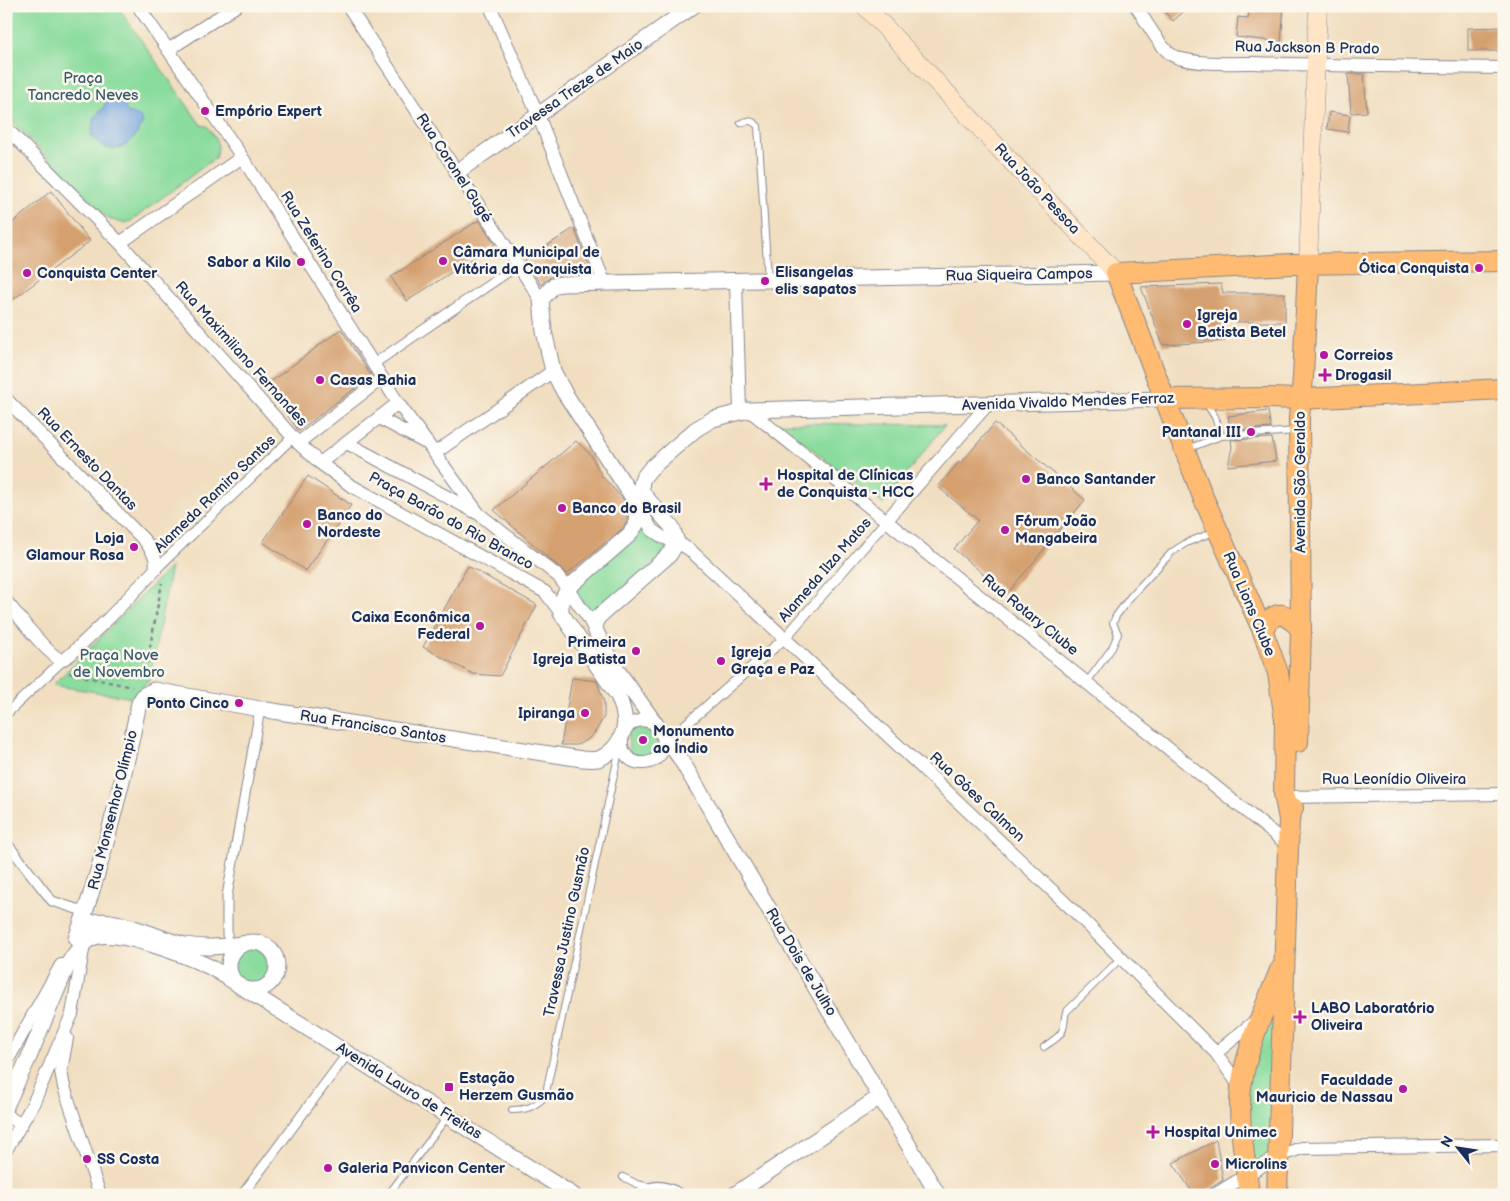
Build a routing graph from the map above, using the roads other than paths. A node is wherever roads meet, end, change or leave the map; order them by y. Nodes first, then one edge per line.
1 (138, 6) edge
2 (236, 6) edge
3 (348, 6) edge
4 (490, 6) edge
5 (693, 6) edge
6 (865, 6) edge
7 (1136, 6) edge
8 (1318, 6) edge
9 (168, 50) junction
10 (1315, 65) junction
11 (1504, 68) edge
12 (538, 115) junction
13 (741, 123) dead end
14 (6, 128) edge
15 (242, 157) junction
16 (457, 172) junction
17 (120, 243) junction
18 (1504, 261) edge
19 (1308, 264) junction
20 (518, 265) junction
21 (1116, 272) junction
22 (768, 280) junction
23 (736, 282) junction
24 (605, 284) junction
25 (541, 300) junction
26 (372, 365) junction
27 (553, 371) junction
28 (382, 379) junction
29 (1504, 389) edge
30 (6, 399) edge
31 (1164, 399) junction
32 (1202, 399) junction
33 (1300, 399) junction
34 (398, 404) junction
35 (988, 404) junction
36 (744, 410) junction
37 (379, 418) junction
38 (1300, 431) junction
39 (1221, 436) junction
40 (295, 440) junction
41 (347, 443) junction
42 (432, 449) junction
43 (1186, 450) junction
44 (320, 463) junction
45 (650, 469) junction
46 (615, 470) junction
47 (637, 504) junction
48 (479, 514) junction
49 (887, 520) junction
50 (1218, 530) junction
51 (677, 542) junction
52 (155, 570) junction
53 (568, 588) junction
54 (6, 601) edge
55 (561, 613) junction
56 (597, 626) junction
57 (1262, 629) junction
58 (1300, 629) junction
59 (784, 638) junction
60 (63, 660) junction
61 (1087, 682) junction
62 (138, 708) joint
63 (260, 709) junction
64 (6, 714) edge
65 (663, 733) junction
66 (620, 738) junction
67 (1504, 794) edge
68 (1291, 796) junction
69 (6, 842) edge
70 (1289, 846) junction
71 (86, 912) junction
72 (227, 935) dead end
73 (80, 941) junction
74 (247, 943) junction
75 (1285, 957) junction
76 (1121, 958) junction
77 (241, 986) junction
78 (72, 1014) junction
79 (1283, 1016) junction
80 (1261, 1017) junction
81 (1044, 1047) dead end
82 (348, 1053) junction
83 (1216, 1053) junction
84 (6, 1063) edge
85 (1241, 1088) junction
86 (881, 1096) junction
87 (6, 1106) edge
88 (512, 1110) dead end
89 (6, 1116) edge
90 (448, 1116) junction
91 (21, 1125) junction
92 (1504, 1145) edge
93 (6, 1150) edge
94 (1278, 1156) junction
95 (623, 1177) dead end
96 (1248, 1185) edge
97 (661, 1189) junction
98 (100, 1195) edge
99 (242, 1195) edge
100 (388, 1195) edge
101 (573, 1195) edge
102 (642, 1195) edge
103 (676, 1195) edge
104 (734, 1195) edge
105 (938, 1195) edge
106 (1214, 1195) edge
107 (1277, 1195) edge

1 - 9 street
2 - 9 street
3 - 16 street, Rua Coronel Gugé
4 - 12 street
5 - 12 street, Travessa Treze de Maio
6 - 21 main road, Rua João Pessoa
7 - 10 street, Rua Jackson B Prado
8 - 10 main road, Avenida São Geraldo
9 - 15 street
10 - 11 street, Rua Jackson B Prado
10 - 19 main road, Avenida São Geraldo
12 - 16 street, Travessa Treze de Maio
12 - 24 street
13 - 22 lane
14 - 17 street
15 - 17 street
15 - 26 street, Rua Zeferino Corrêa
16 - 20 street, Rua Coronel Gugé
17 - 40 street, Rua Maximiliano Fernandes
18 - 19 main road, Rua Siqueira Campos
19 - 21 main road, Rua Siqueira Campos
19 - 33 main road, Avenida São Geraldo
20 - 25 street, Rua Coronel Gugé
20 - 26 street
21 - 22 street, Rua Siqueira Campos
21 - 31 main road, Rua João Pessoa
22 - 23 street, Rua Siqueira Campos
23 - 24 street, Rua Siqueira Campos
23 - 36 street
24 - 25 street, Rua Siqueira Campos
25 - 27 street, Rua Coronel Gugé
26 - 28 street, Praça Barão do Rio Branco
27 - 42 street
27 - 46 street, Rua Coronel Gugé
28 - 34 street, Praça Barão do Rio Branco
28 - 40 street
29 - 33 main road, Avenida Vivaldo Mendes Ferraz
30 - 52 street, Rua Ernesto Dantas
31 - 32 main road, Avenida Vivaldo Mendes Ferraz
31 - 35 street, Avenida Vivaldo Mendes Ferraz
31 - 43 main road, Rua Lions Clube
32 - 33 main road, Avenida Vivaldo Mendes Ferraz
32 - 39 lane
33 - 38 main road, Avenida São Geraldo
34 - 37 street
34 - 42 street, Praça Barão do Rio Branco
35 - 36 street, Avenida Vivaldo Mendes Ferraz
35 - 49 street
36 - 45 street, Avenida Vivaldo Mendes Ferraz
36 - 49 street, Rua Rotary Clube
37 - 41 street
37 - 42 street, Praça Barão do Rio Branco
38 - 39 lane
38 - 58 main road, Avenida São Geraldo
39 - 43 lane
40 - 44 street, Praça Barão do Rio Branco
40 - 52 street, Alameda Ramiro Santos
41 - 44 street
41 - 48 street, Praça Barão do Rio Branco
42 - 48 street, Praça Barão do Rio Branco
43 - 50 main road, Rua Lions Clube
44 - 55 street, Praça Barão do Rio Branco
45 - 46 street
45 - 51 street
46 - 47 street, Rua Coronel Gugé
47 - 51 street, Rua Góes Calmon
47 - 53 street
48 - 53 street, Praça Barão do Rio Branco
49 - 59 street, Alameda Ilza Matos
49 - 61 street, Rua Rotary Clube
50 - 57 main road, Rua Lions Clube
50 - 61 lane
51 - 56 street
51 - 59 street, Rua Góes Calmon
52 - 60 street
53 - 55 street
53 - 56 street, Praça Barão do Rio Branco
54 - 60 street
55 - 66 street
56 - 65 street, Rua Dois de Julho
57 - 58 main road
57 - 68 main road, Rua Lions Clube
58 - 68 main road, Avenida São Geraldo
59 - 65 street, Alameda Ilza Matos
59 - 76 street, Rua Góes Calmon
60 - 64 street
61 - 70 street, Rua Rotary Clube
62 - 63 street, Rua Francisco Santos
62 - 71 street, Rua Monsenhor Olímpio
63 - 66 street, Rua Francisco Santos
63 - 72 street
65 - 66 street
65 - 66 street
65 - 86 street, Rua Dois de Julho
66 - 88 lane, Travessa Justino Gusmão
67 - 68 street, Rua Leonídio Oliveira
68 - 70 main road, Avenida São Geraldo
69 - 71 street
70 - 75 main road, Avenida São Geraldo
71 - 73 street, Rua Monsenhor Olímpio
73 - 74 street
73 - 77 street, Avenida Lauro de Freitas
73 - 78 street
73 - 84 street
73 - 87 street
74 - 77 street
74 - 77 street
75 - 79 main road, Avenida São Geraldo
75 - 80 main road, Avenida São Geraldo
76 - 81 lane
76 - 83 street, Rua Góes Calmon
77 - 82 street, Avenida Lauro de Freitas
78 - 91 street
78 - 98 street
79 - 80 street
79 - 94 main road, Avenida São Geraldo
80 - 83 street, Avenida São Geraldo
80 - 85 main road, Avenida São Geraldo
82 - 90 street, Avenida Lauro de Freitas
82 - 99 street
83 - 85 street, Rua Góes Calmon
85 - 96 main road, Avenida São Geraldo
86 - 104 street
86 - 105 street, Rua Dois de Julho
89 - 91 street
90 - 100 lane
90 - 101 street, Avenida Lauro de Freitas
91 - 93 street
92 - 94 street
94 - 96 street
94 - 107 main road, Avenida São Geraldo
95 - 97 lane
96 - 106 street
97 - 102 street
97 - 103 street

